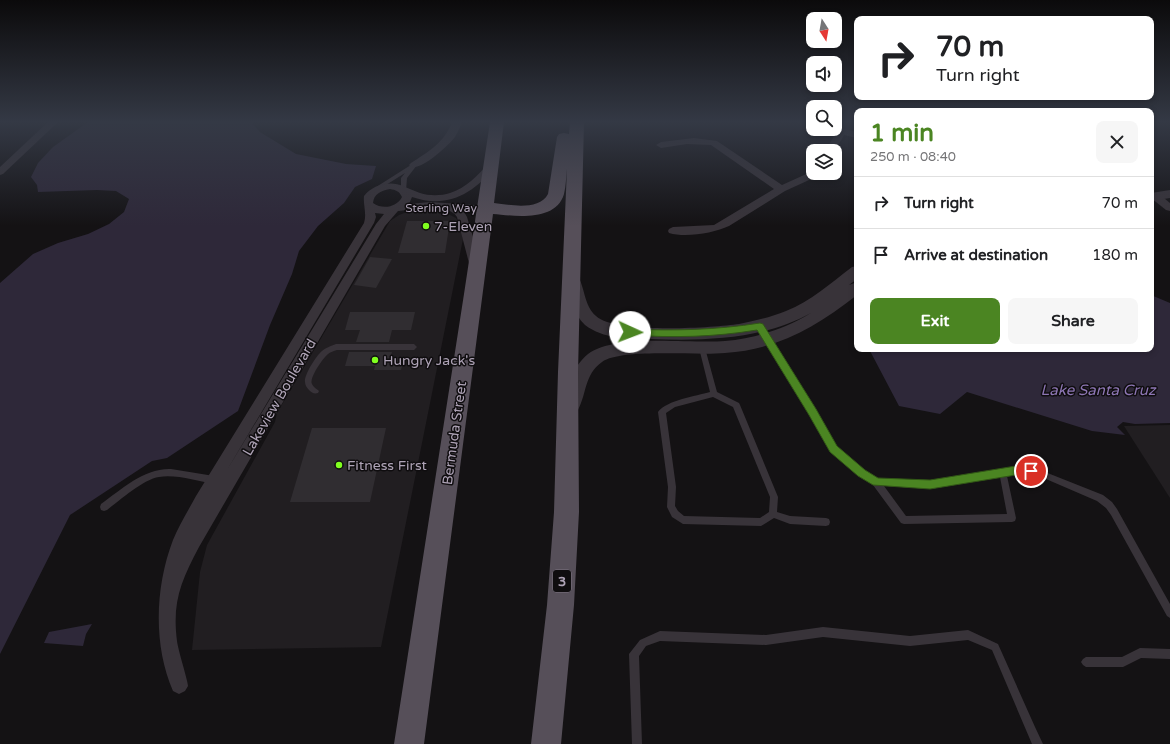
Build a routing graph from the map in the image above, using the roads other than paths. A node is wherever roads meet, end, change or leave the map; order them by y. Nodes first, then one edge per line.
1 (16, 157) edge
2 (427, 157) edge
3 (493, 157) edge
4 (561, 157) edge
5 (576, 157) edge
6 (734, 157) edge
7 (492, 164) junction
8 (414, 165) junction
9 (0, 172) edge
10 (806, 178) edge
11 (781, 189) junction
12 (375, 191) junction
13 (404, 191) junction
14 (1154, 200) edge
15 (368, 202) junction
16 (1169, 203) edge
17 (446, 206) junction
18 (396, 208) junction
19 (486, 208) junction
20 (673, 232) dead end
21 (365, 241) junction
22 (478, 271) junction
23 (854, 273) edge
24 (572, 277) junction
25 (854, 289) edge
26 (625, 332) junction
27 (764, 333) junction
28 (414, 347) dead end
29 (696, 348) junction
30 (315, 391) dead end
31 (714, 394) junction
32 (263, 411) junction
33 (570, 412) junction
34 (1003, 474) junction
35 (214, 480) junction
36 (229, 482) junction
37 (876, 482) junction
38 (104, 506) dead end
39 (773, 514) junction
40 (826, 522) dead end
41 (171, 590) junction
42 (1170, 613) edge
43 (1170, 654) edge
44 (1086, 662) dead end
45 (179, 685) dead end
46 (409, 744) edge
47 (546, 744) edge
48 (637, 744) edge
49 (1038, 744) edge

1 - 9 street
2 - 8 street
3 - 7 main road, Bermuda Street
4 - 19 main road
5 - 24 main road, 3
6 - 11 street
7 - 13 street, Sterling Way
7 - 19 main road, Bermuda Street
8 - 12 lane
8 - 13 lane
10 - 11 street
11 - 20 street
12 - 13 street, Sterling Way
12 - 15 street
13 - 18 street, Lakeview Boulevard
14 - 16 street
15 - 18 street, Sterling Way
15 - 21 street, Lakeview Boulevard
17 - 18 street, Sterling Way
17 - 19 street, Sterling Way
17 - 22 street
18 - 21 street, Lakeview Boulevard
19 - 22 main road, Bermuda Street
21 - 32 street, Lakeview Boulevard
22 - 46 main road, Bermuda Street
23 - 27 street
24 - 26 street
24 - 33 main road, 3
25 - 27 street
26 - 27 street
26 - 29 street
27 - 29 street
27 - 37 lane
28 - 30 lane
29 - 31 lane
29 - 33 street
31 - 39 lane
31 - 39 lane
32 - 35 street, Lakeview Boulevard
32 - 36 street, Lakeview Boulevard
33 - 47 main road, 3
34 - 37 lane
34 - 37 lane
34 - 42 lane
35 - 36 street
35 - 38 lane
35 - 41 street, Lakeview Boulevard
36 - 41 street, Lakeview Boulevard
39 - 40 lane
41 - 45 street, Lakeview Boulevard
43 - 44 lane
48 - 49 lane

